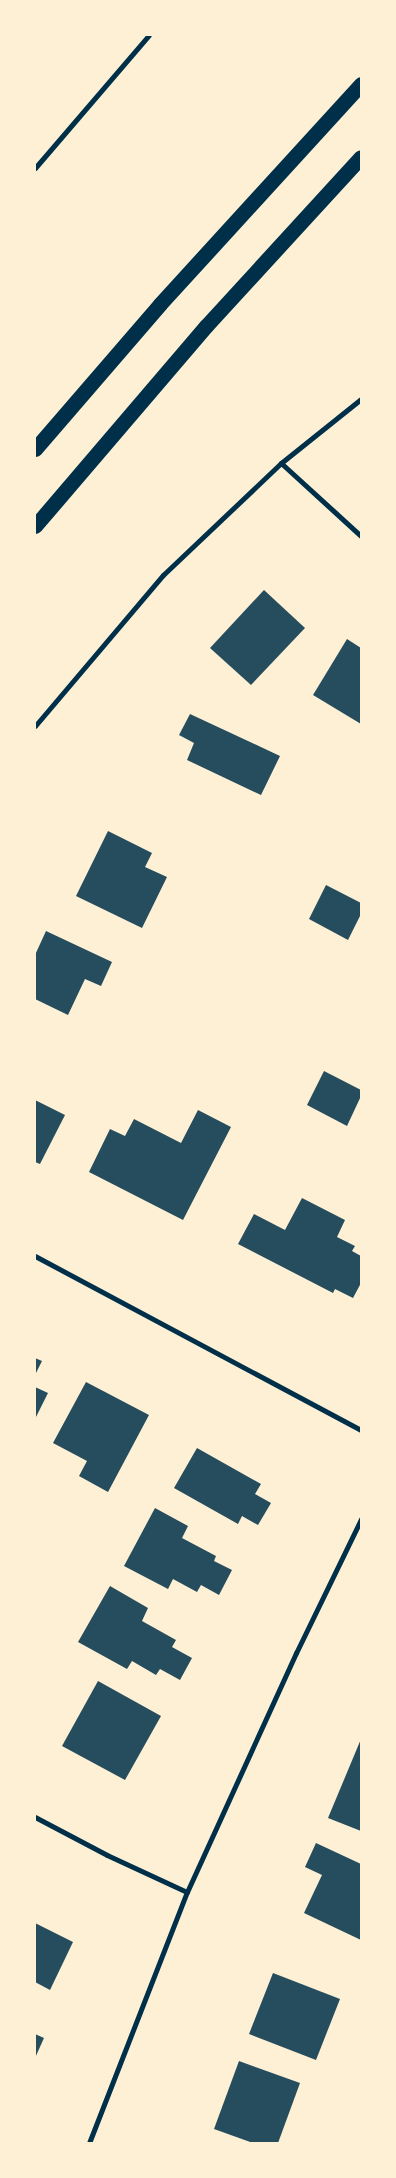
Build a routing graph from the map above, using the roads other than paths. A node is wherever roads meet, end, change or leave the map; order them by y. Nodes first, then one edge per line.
1 (149, 35) edge
2 (361, 84) edge
3 (361, 158) edge
4 (35, 168) edge
5 (361, 399) edge
6 (35, 449) edge
7 (281, 463) junction
8 (35, 526) edge
9 (361, 536) edge
10 (35, 726) edge
11 (35, 1256) edge
12 (361, 1430) edge
13 (361, 1519) edge
14 (35, 1817) edge
15 (188, 1892) junction
16 (88, 2143) edge

1 - 4 street
2 - 6 highway
3 - 8 highway
5 - 7 street
7 - 9 street
7 - 10 street
11 - 12 street
13 - 15 street
14 - 15 street
15 - 16 street

